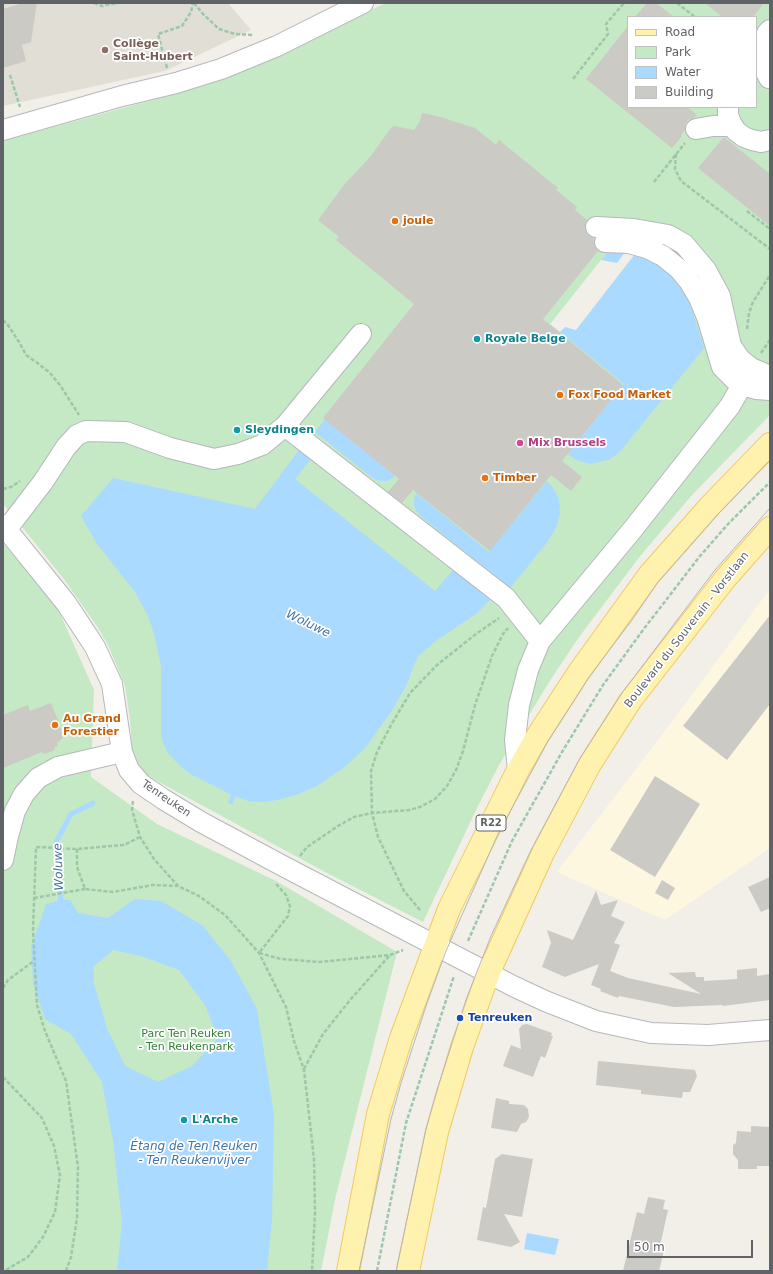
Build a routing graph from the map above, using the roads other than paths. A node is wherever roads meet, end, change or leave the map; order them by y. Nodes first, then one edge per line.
1 (363, 3) edge
2 (764, 36) edge
3 (765, 78) edge
4 (730, 116) edge
5 (696, 129) dead end
6 (3, 130) edge
7 (770, 140) edge
8 (361, 334) dead end
9 (770, 376) edge
10 (742, 385) junction
11 (770, 390) edge
12 (285, 426) junction
13 (770, 444) edge
14 (5, 527) edge
15 (770, 528) edge
16 (540, 641) junction
17 (122, 752) junction
18 (518, 770) junction
19 (3, 860) edge
20 (435, 945) junction
21 (489, 972) junction
22 (770, 1030) edge
23 (348, 1271) edge
24 (408, 1271) edge

1 - 6 street
2 - 3 street
4 - 5 street
4 - 7 street
8 - 12 street
9 - 10 street
10 - 11 street
10 - 16 street
12 - 14 street
12 - 16 street
13 - 18 main road, R22
14 - 17 street, Tenreuken
15 - 21 main road, Boulevard du Souverain - Vorstlaan
16 - 18 street
17 - 19 street
17 - 20 street, Tenreuken
18 - 20 main road, R22
20 - 21 street, Tenreuken
20 - 23 main road, R22
21 - 22 street, Tenreuken
21 - 24 main road, Boulevard du Souverain - Vorstlaan

